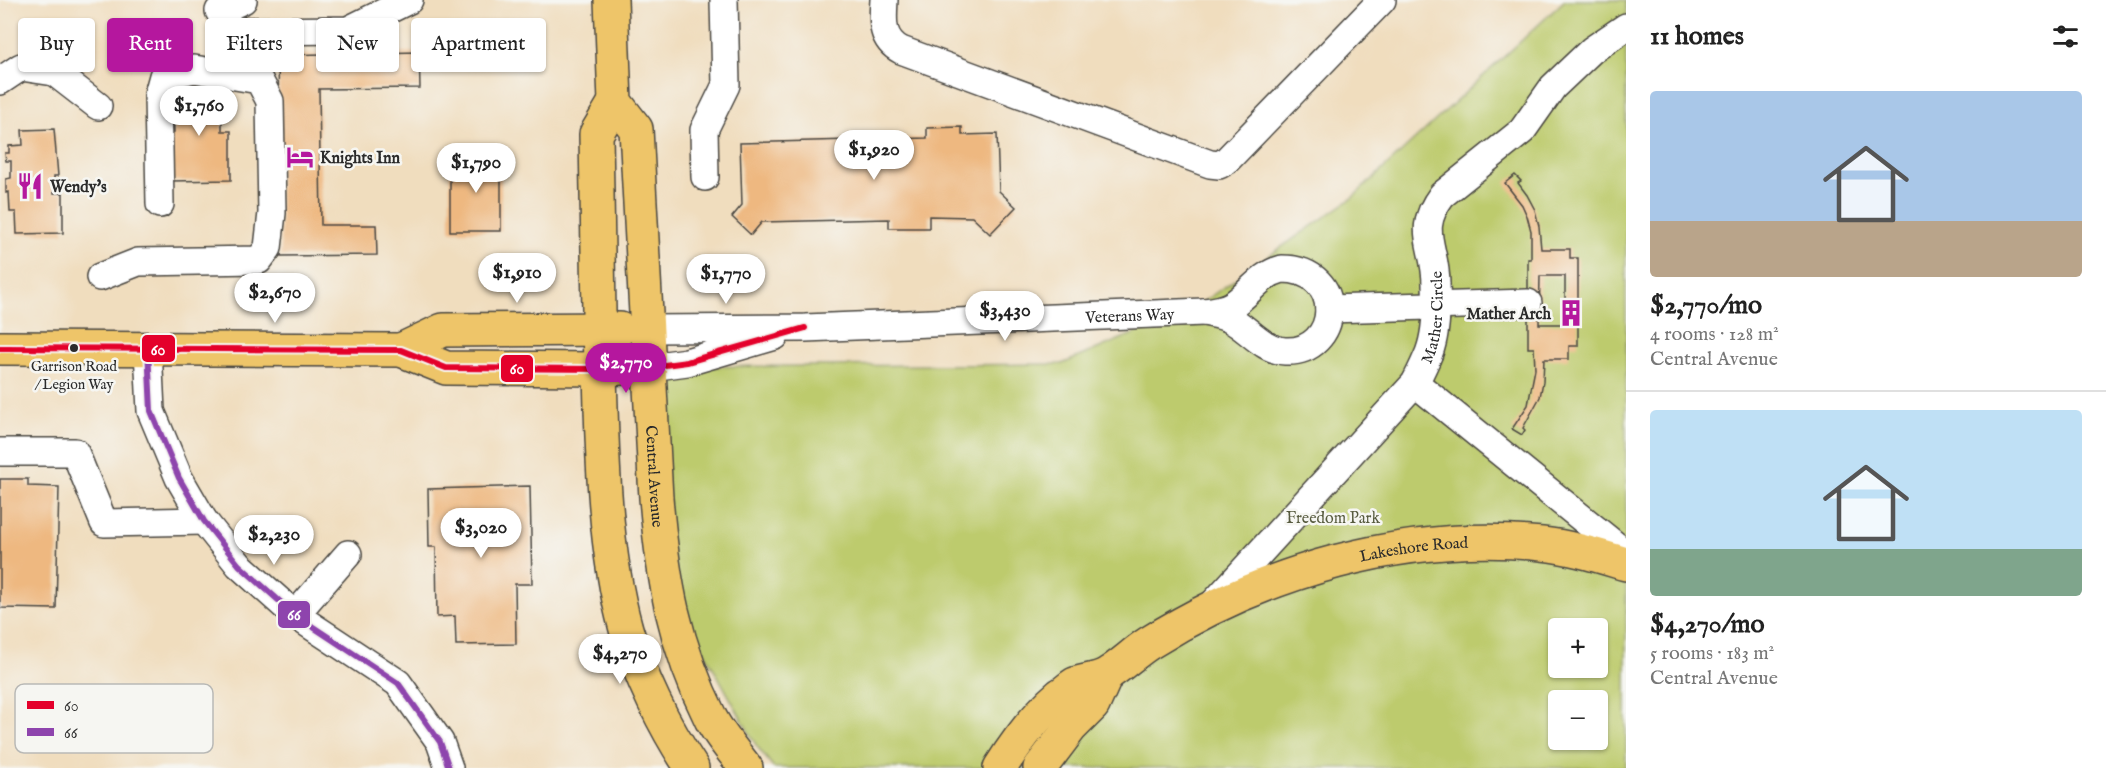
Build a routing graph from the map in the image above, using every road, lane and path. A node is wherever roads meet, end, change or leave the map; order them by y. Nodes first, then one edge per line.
1 (243, 0) edge
2 (409, 0) edge
3 (611, 0) edge
4 (724, 0) edge
5 (884, 0) edge
6 (1382, 0) edge
7 (1626, 27) edge
8 (0, 81) edge
9 (615, 102) junction
10 (98, 106) dead end
11 (705, 177) dead end
12 (160, 204) dead end
13 (100, 277) dead end
14 (1528, 303) dead end
15 (1436, 305) junction
16 (1329, 309) junction
17 (1204, 312) junction
18 (806, 328) junction
19 (599, 329) junction
20 (647, 329) junction
21 (0, 348) edge
22 (148, 349) junction
23 (401, 350) junction
24 (650, 367) junction
25 (600, 369) junction
26 (1415, 383) junction
27 (0, 452) edge
28 (204, 521) junction
29 (348, 554) dead end
30 (1626, 554) edge
31 (1626, 564) edge
32 (1208, 610) junction
33 (295, 615) junction
34 (1106, 676) junction
35 (449, 768) edge
36 (692, 768) edge
37 (746, 768) edge
38 (1000, 768) edge
39 (1040, 768) edge

1 - 2 street
3 - 9 main road
4 - 11 street
5 - 6 street
7 - 15 street, Mather Circle
8 - 10 street
9 - 19 main road
9 - 20 main road, Central Avenue
12 - 13 street
14 - 15 street
15 - 16 street
15 - 26 street, Mather Circle
16 - 17 street, Veterans Way
16 - 17 street, Veterans Way
17 - 18 street, Veterans Way
18 - 20 street, Veterans Way
18 - 24 street, Veterans Way
19 - 20 main road
19 - 23 main road
19 - 25 main road
20 - 24 main road, Central Avenue
21 - 22 main road
22 - 23 main road
22 - 28 street
23 - 25 main road
24 - 25 main road
24 - 37 main road, Central Avenue
25 - 36 main road
26 - 30 street, Mather Circle
26 - 32 street, Lakeshore Road
27 - 28 street
28 - 33 street
29 - 33 street
31 - 32 main road, Lakeshore Road
32 - 34 main road, Lakeshore Road
33 - 35 street
34 - 38 main road, Lakeshore Road
34 - 39 main road, Lakeshore Road

